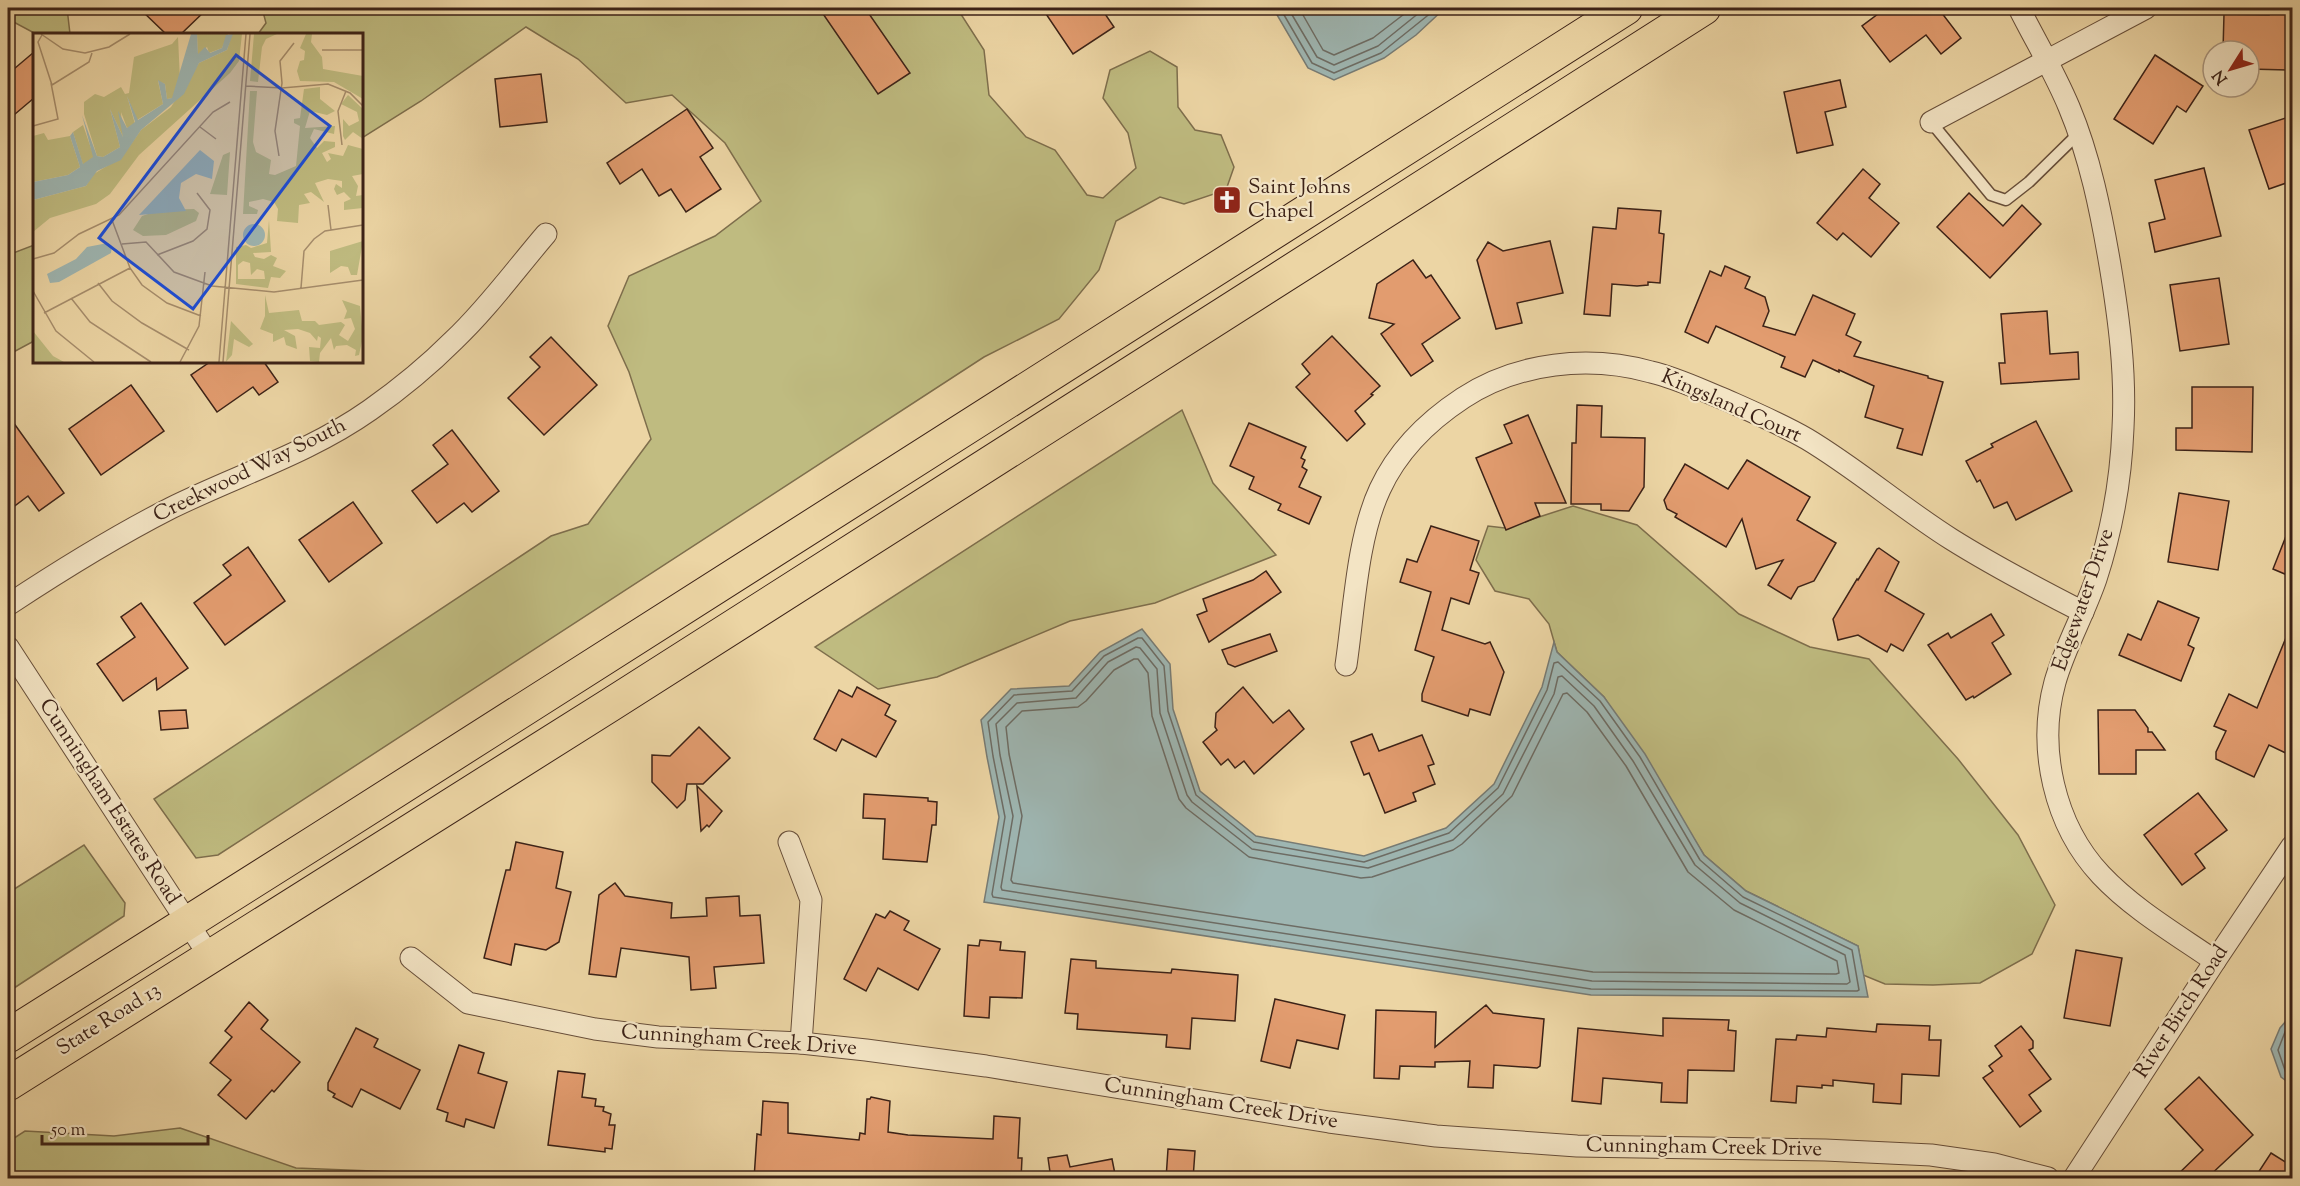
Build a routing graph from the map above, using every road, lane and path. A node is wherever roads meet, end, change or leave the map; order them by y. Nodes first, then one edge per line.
1 (1626, 8) edge
2 (1704, 8) edge
3 (2019, 8) edge
4 (2146, 8) edge
5 (2046, 61) junction
6 (1931, 122) joint
7 (2078, 134) junction
8 (546, 234) dead end
9 (1186, 289) junction
10 (1206, 326) junction
11 (8, 605) edge
12 (2082, 612) junction
13 (8, 647) edge
14 (1346, 665) dead end
15 (789, 842) dead end
16 (2292, 846) edge
17 (188, 923) junction
18 (210, 957) junction
19 (411, 958) dead end
20 (2215, 961) junction
21 (8, 1036) edge
22 (801, 1043) junction
23 (8, 1083) edge
24 (2049, 1179) edge
25 (2074, 1179) edge

1 - 9 main road, State Road 13
2 - 10 main road, State Road 13
3 - 5 street, Edgewater Drive
4 - 5 street
5 - 6 street
5 - 7 street, Edgewater Drive
6 - 7 lane
7 - 12 street, Edgewater Drive
8 - 11 street, Creekwood Way South
9 - 10 main road
9 - 17 main road, State Road 13
10 - 18 main road, State Road 13
12 - 14 street, Kingsland Court
12 - 20 street, Edgewater Drive
13 - 17 street, Cunningham Estates Road
15 - 22 street
16 - 20 street, River Birch Road
17 - 18 street, Cunningham Estates Road
17 - 21 main road, State Road 13
18 - 23 main road, State Road 13
19 - 22 street, Cunningham Creek Drive
20 - 25 street, River Birch Road
22 - 24 street, Cunningham Creek Drive

